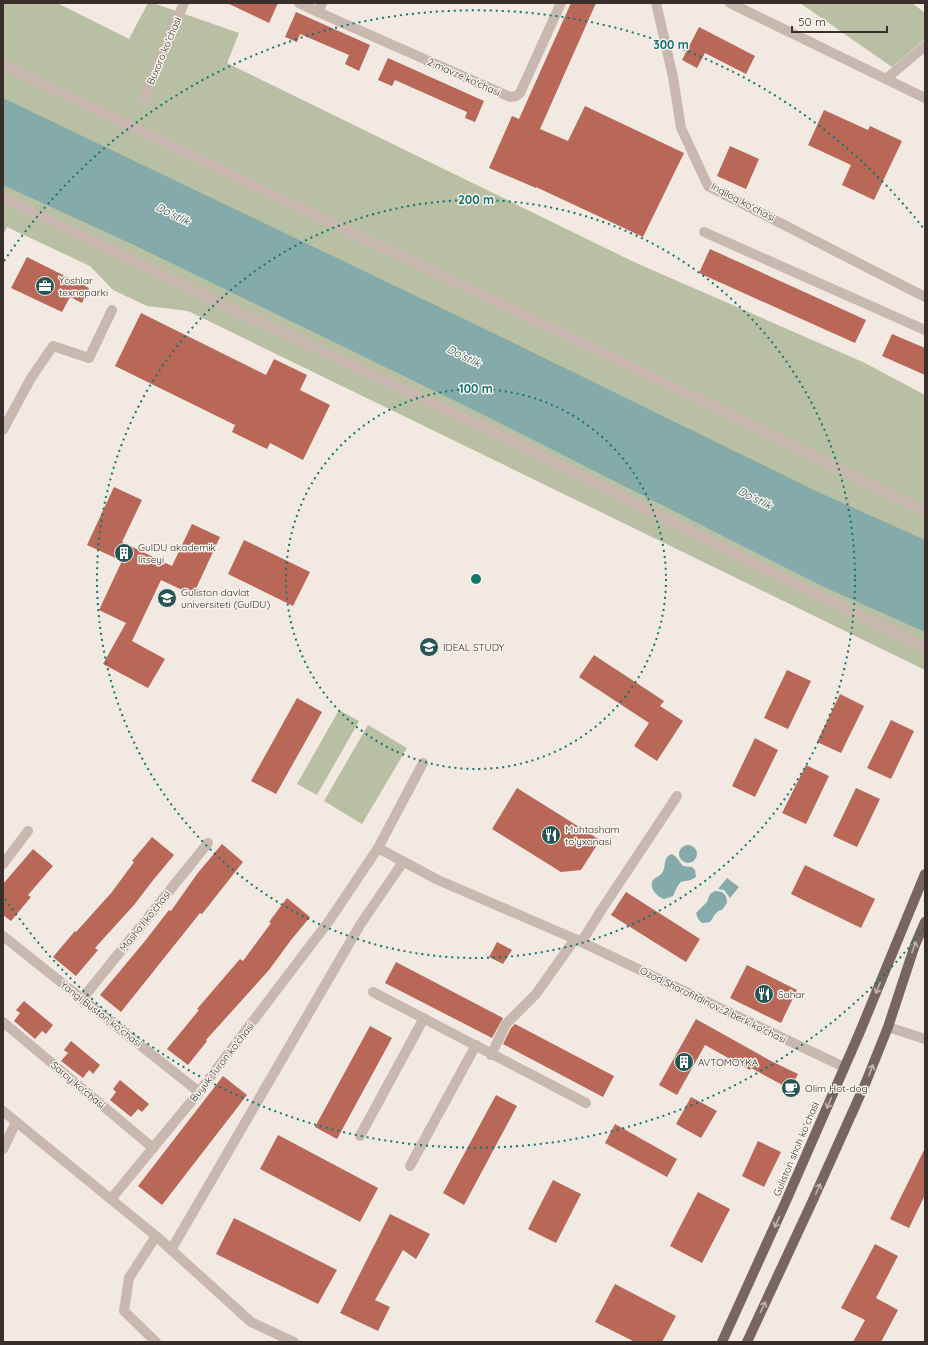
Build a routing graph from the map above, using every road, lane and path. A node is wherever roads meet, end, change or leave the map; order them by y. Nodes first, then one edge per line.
1 (299, 3) edge
2 (561, 3) edge
3 (656, 3) edge
4 (730, 3) edge
5 (180, 4) edge
6 (320, 7) edge
7 (925, 46) edge
8 (3, 65) edge
9 (886, 79) junction
10 (144, 98) dead end
11 (925, 98) edge
12 (3, 198) edge
13 (704, 232) dead end
14 (925, 297) edge
15 (112, 310) dead end
16 (925, 330) edge
17 (3, 430) edge
18 (925, 511) edge
19 (925, 647) edge
20 (423, 763) dead end
21 (677, 796) dead end
22 (28, 832) dead end
23 (208, 842) dead end
24 (378, 848) junction
25 (403, 862) junction
26 (3, 864) edge
27 (925, 874) edge
28 (925, 922) edge
29 (3, 936) edge
30 (578, 940) junction
31 (373, 992) dead end
32 (82, 999) junction
33 (424, 1018) junction
34 (3, 1022) edge
35 (888, 1026) junction
36 (925, 1039) edge
37 (476, 1046) junction
38 (491, 1055) junction
39 (844, 1067) junction
40 (199, 1092) junction
41 (586, 1103) dead end
42 (3, 1110) edge
43 (16, 1122) junction
44 (360, 1136) dead end
45 (153, 1148) junction
46 (3, 1149) edge
47 (410, 1166) dead end
48 (111, 1200) junction
49 (156, 1236) junction
50 (171, 1250) junction
51 (156, 1342) edge
52 (294, 1342) edge
53 (722, 1342) edge
54 (747, 1342) edge

1 - 6 street
2 - 6 street, 2 mavze ko'chasi
3 - 14 street, Inqiloq ko'chasi
4 - 9 street
5 - 10 street, Buxoro ko'chasi
7 - 9 street
8 - 18 street
9 - 11 street
12 - 19 street
13 - 16 street
15 - 17 street
20 - 24 street, Buyuk Turon ko'chasi
21 - 30 street
22 - 26 street
23 - 32 street, Masha'l ko'chasi
24 - 25 street, Ozod Sharofitdinov-2 berk ko'chasi
24 - 40 street, Buyuk Turon ko'chasi
25 - 30 street, Ozod Sharofitdinov-2 berk ko'chasi
25 - 50 street
27 -> 39 main road, Guliston shoh ko'chasi
35 -> 28 main road
29 - 32 street, Yangi Buston ko'chasi
30 - 38 street
30 - 39 street, Ozod Sharofitdinov-2 berk ko'chasi
31 - 33 street
32 - 40 street, Yangi Buston ko'chasi
33 - 37 street
33 - 44 street
34 - 45 street, Saroy ko'chasi
35 - 36 street
54 -> 35 main road
37 - 38 street
37 - 47 street
38 - 41 street
39 -> 53 main road, Guliston shoh ko'chasi
40 - 45 street, Buyuk Turon ko'chasi
42 - 43 street
43 - 46 street
43 - 48 street
45 - 48 street, Buyuk Turon ko'chasi
48 - 49 street
49 - 50 street
49 - 51 street
50 - 52 street

